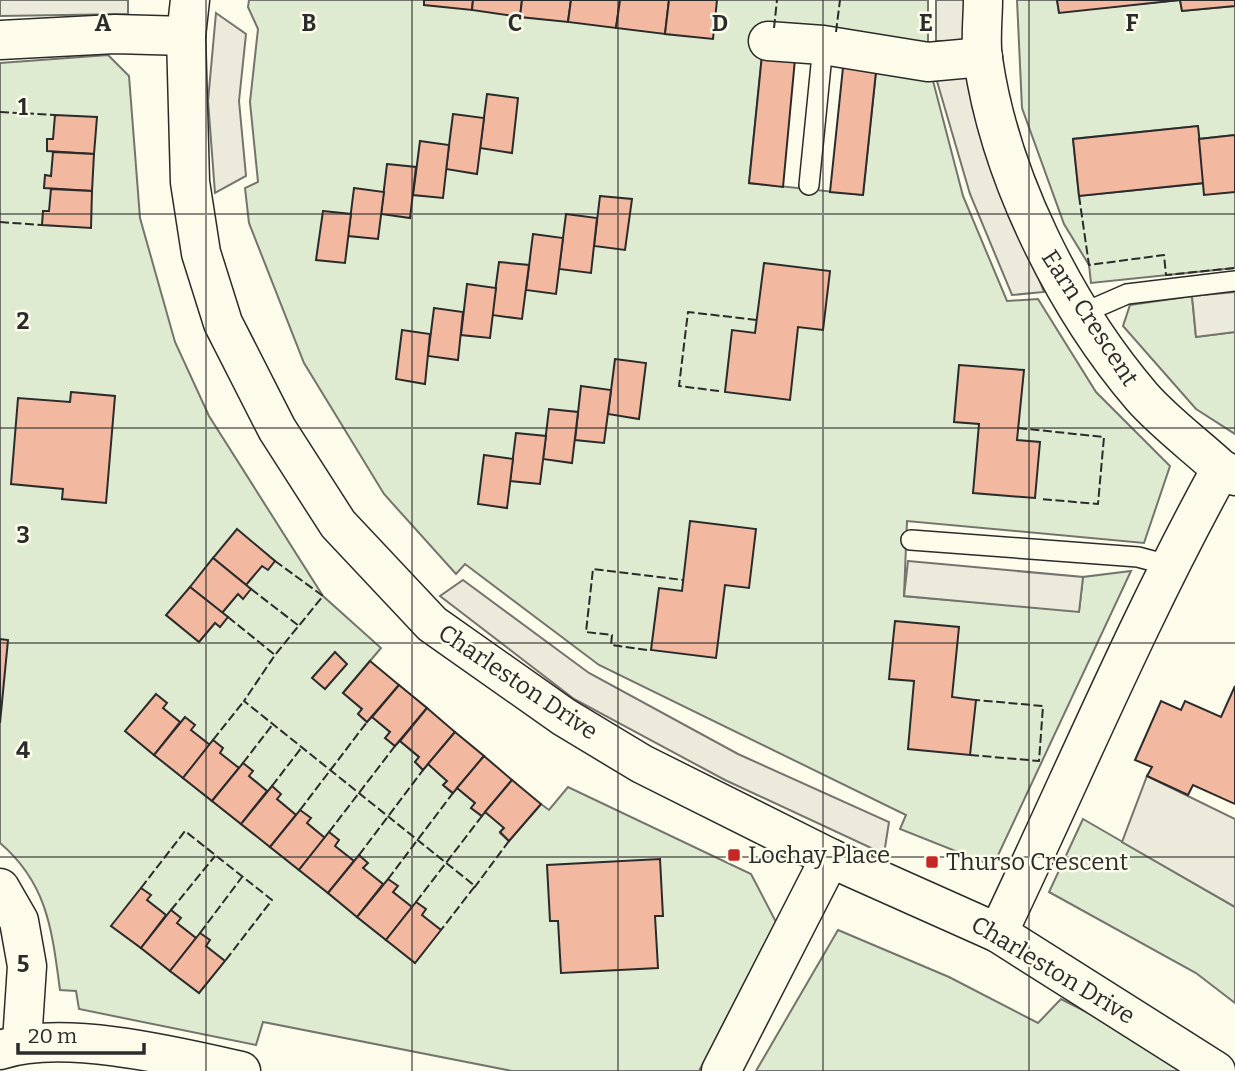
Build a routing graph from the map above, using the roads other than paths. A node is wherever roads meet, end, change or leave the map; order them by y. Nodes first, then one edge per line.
1 (983, 0) edge
2 (188, 18) edge
3 (0, 40) edge
4 (768, 41) dead end
5 (823, 45) junction
6 (983, 57) junction
7 (809, 185) dead end
8 (1235, 281) edge
9 (1081, 314) junction
10 (1228, 473) edge
11 (911, 540) dead end
12 (1168, 565) junction
13 (830, 858) junction
14 (0, 888) edge
15 (998, 933) junction
16 (11, 1046) edge
17 (241, 1071) edge
18 (721, 1071) edge
19 (1216, 1071) edge

1 - 6 street, Earn Crescent
2 - 3 street
2 - 13 street, Charleston Drive
4 - 5 street
5 - 6 street
5 - 7 lane
6 - 9 street, Earn Crescent
8 - 9 lane
9 - 10 street, Earn Crescent
10 - 12 street
11 - 12 lane
12 - 15 street
13 - 15 street, Charleston Drive
13 - 18 street
14 - 16 street
15 - 19 street, Charleston Drive
16 - 17 street

